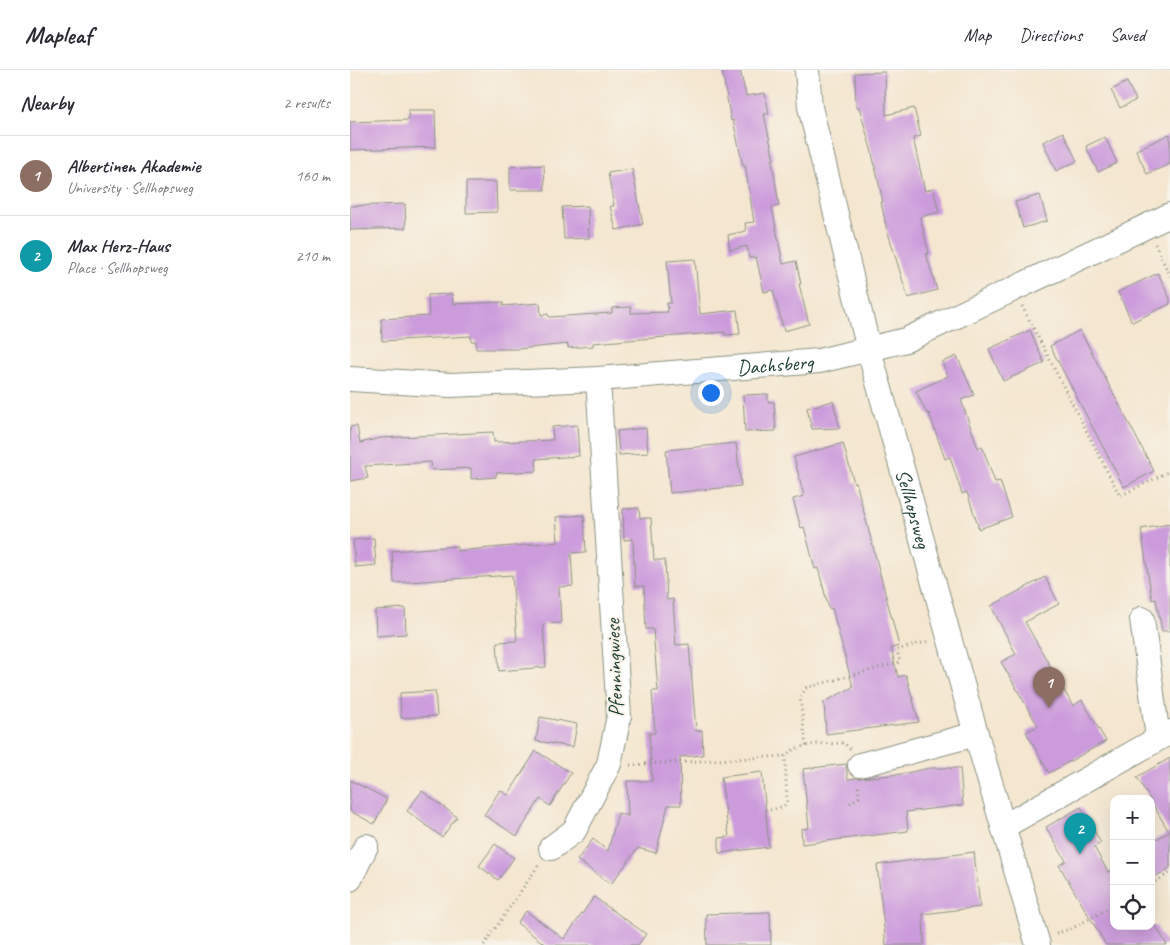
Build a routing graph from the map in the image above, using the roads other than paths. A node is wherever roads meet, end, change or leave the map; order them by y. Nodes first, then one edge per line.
1 (807, 70) edge
2 (1170, 215) edge
3 (869, 350) junction
4 (350, 379) edge
5 (598, 379) junction
6 (1142, 619) dead end
7 (976, 734) junction
8 (1164, 735) edge
9 (856, 759) road end
10 (1003, 827) junction
11 (366, 846) dead end
12 (551, 848) road end
13 (350, 879) edge
14 (1037, 942) edge

1 - 3 street, Sellhopsweg
2 - 3 street, Dachsberg
3 - 5 street, Dachsberg
3 - 7 street, Sellhopsweg
4 - 5 street, Dachsberg
5 - 12 street, Pfenningwiese
6 - 8 street
7 - 9 street
7 - 10 street, Sellhopsweg
8 - 10 street
10 - 14 street, Sellhopsweg
11 - 13 street

